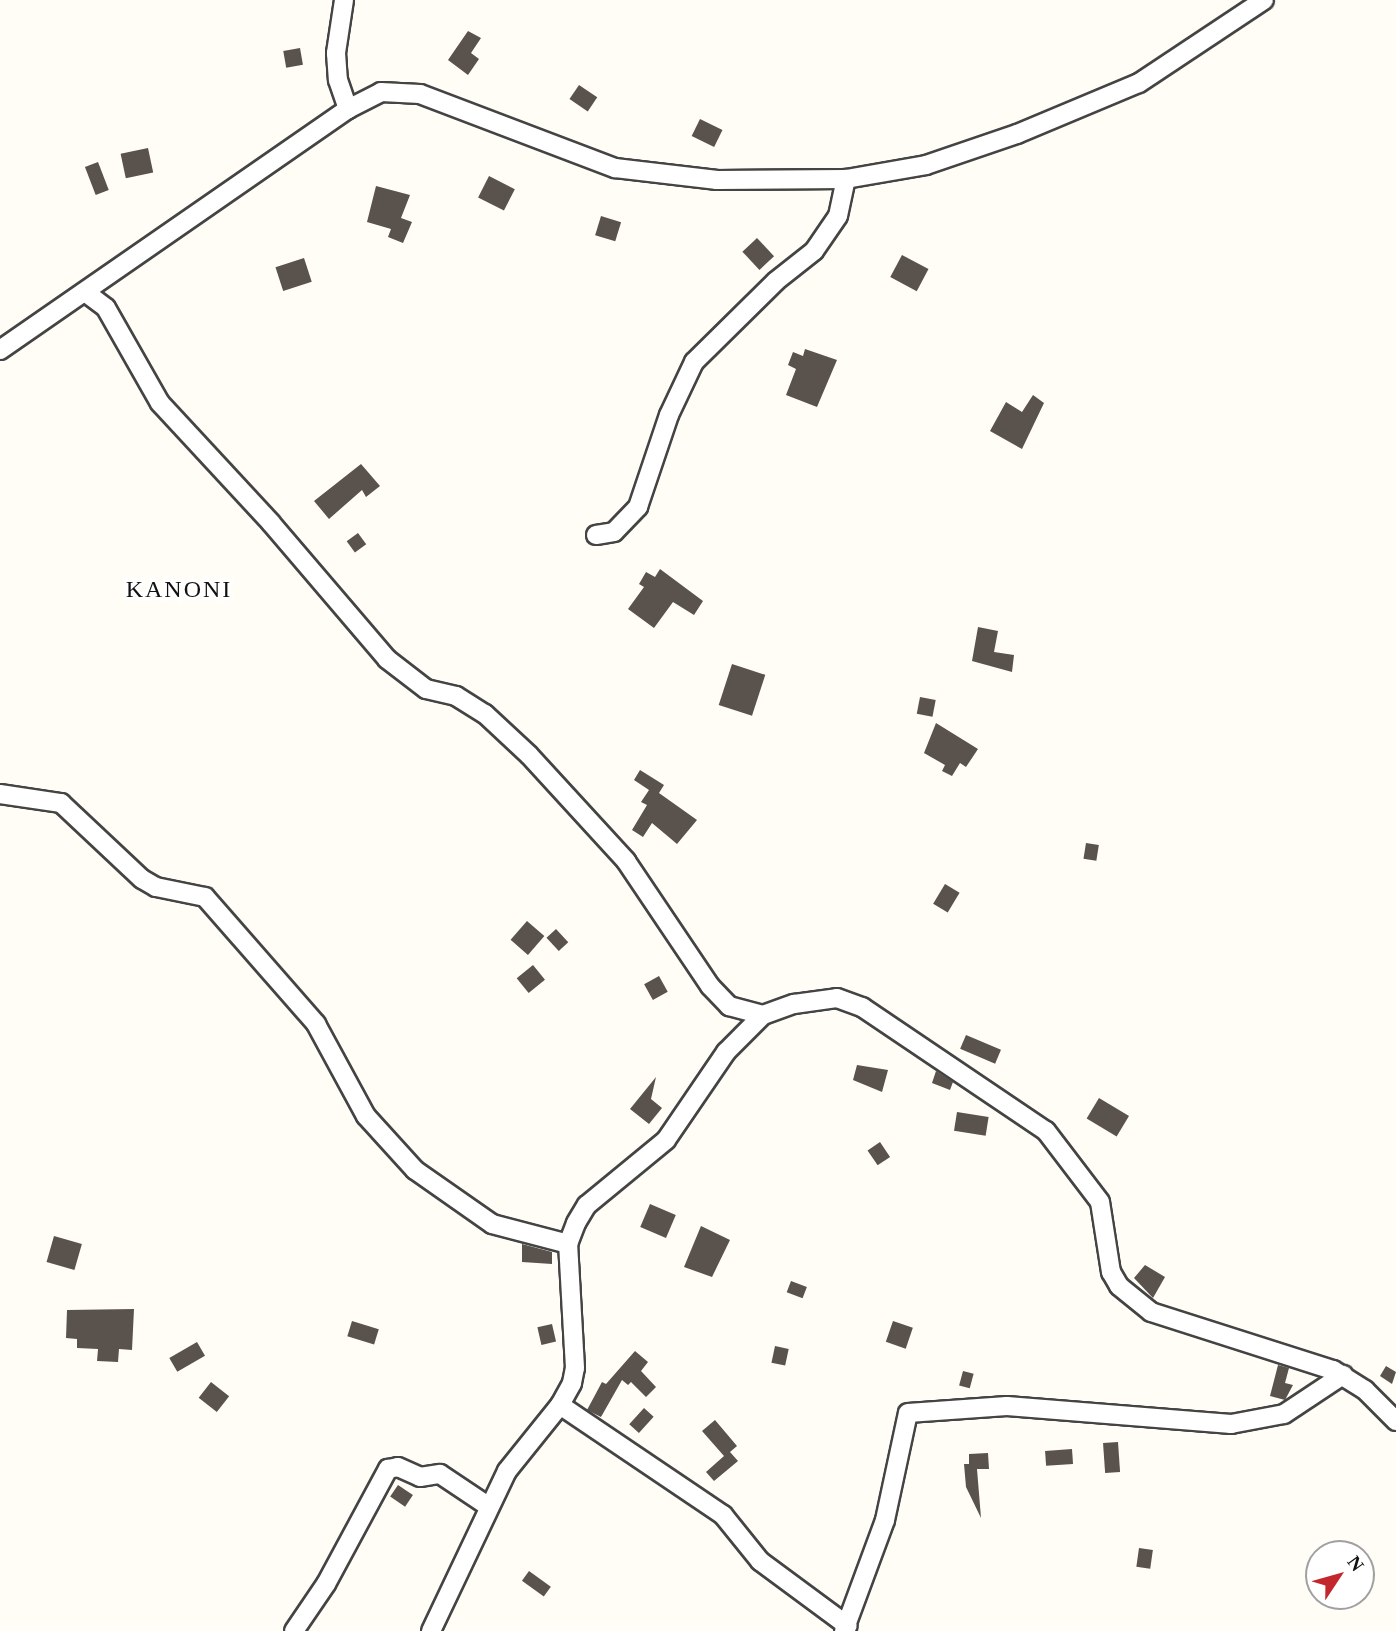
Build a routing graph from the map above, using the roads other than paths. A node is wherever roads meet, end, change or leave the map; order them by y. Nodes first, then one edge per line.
1 (344, 0) edge
2 (1264, 0) edge
3 (348, 109) junction
4 (846, 178) junction
5 (109, 276) junction
6 (85, 292) junction
7 (106, 308) junction
8 (0, 350) edge
9 (596, 536) dead end
10 (0, 794) edge
11 (763, 1014) junction
12 (568, 1244) junction
13 (1343, 1375) junction
14 (560, 1405) junction
15 (1396, 1420) edge
16 (488, 1506) junction
17 (846, 1628) edge
18 (294, 1631) edge
19 (431, 1631) edge

1 - 3 street
2 - 4 street
3 - 4 street
3 - 5 street
4 - 9 street
5 - 6 street
5 - 7 street
6 - 7 street
6 - 8 street
7 - 11 street
10 - 12 street
11 - 12 street
11 - 13 street
12 - 14 street
13 - 15 street
13 - 17 street
14 - 16 street
14 - 17 street
16 - 18 street
16 - 19 street

